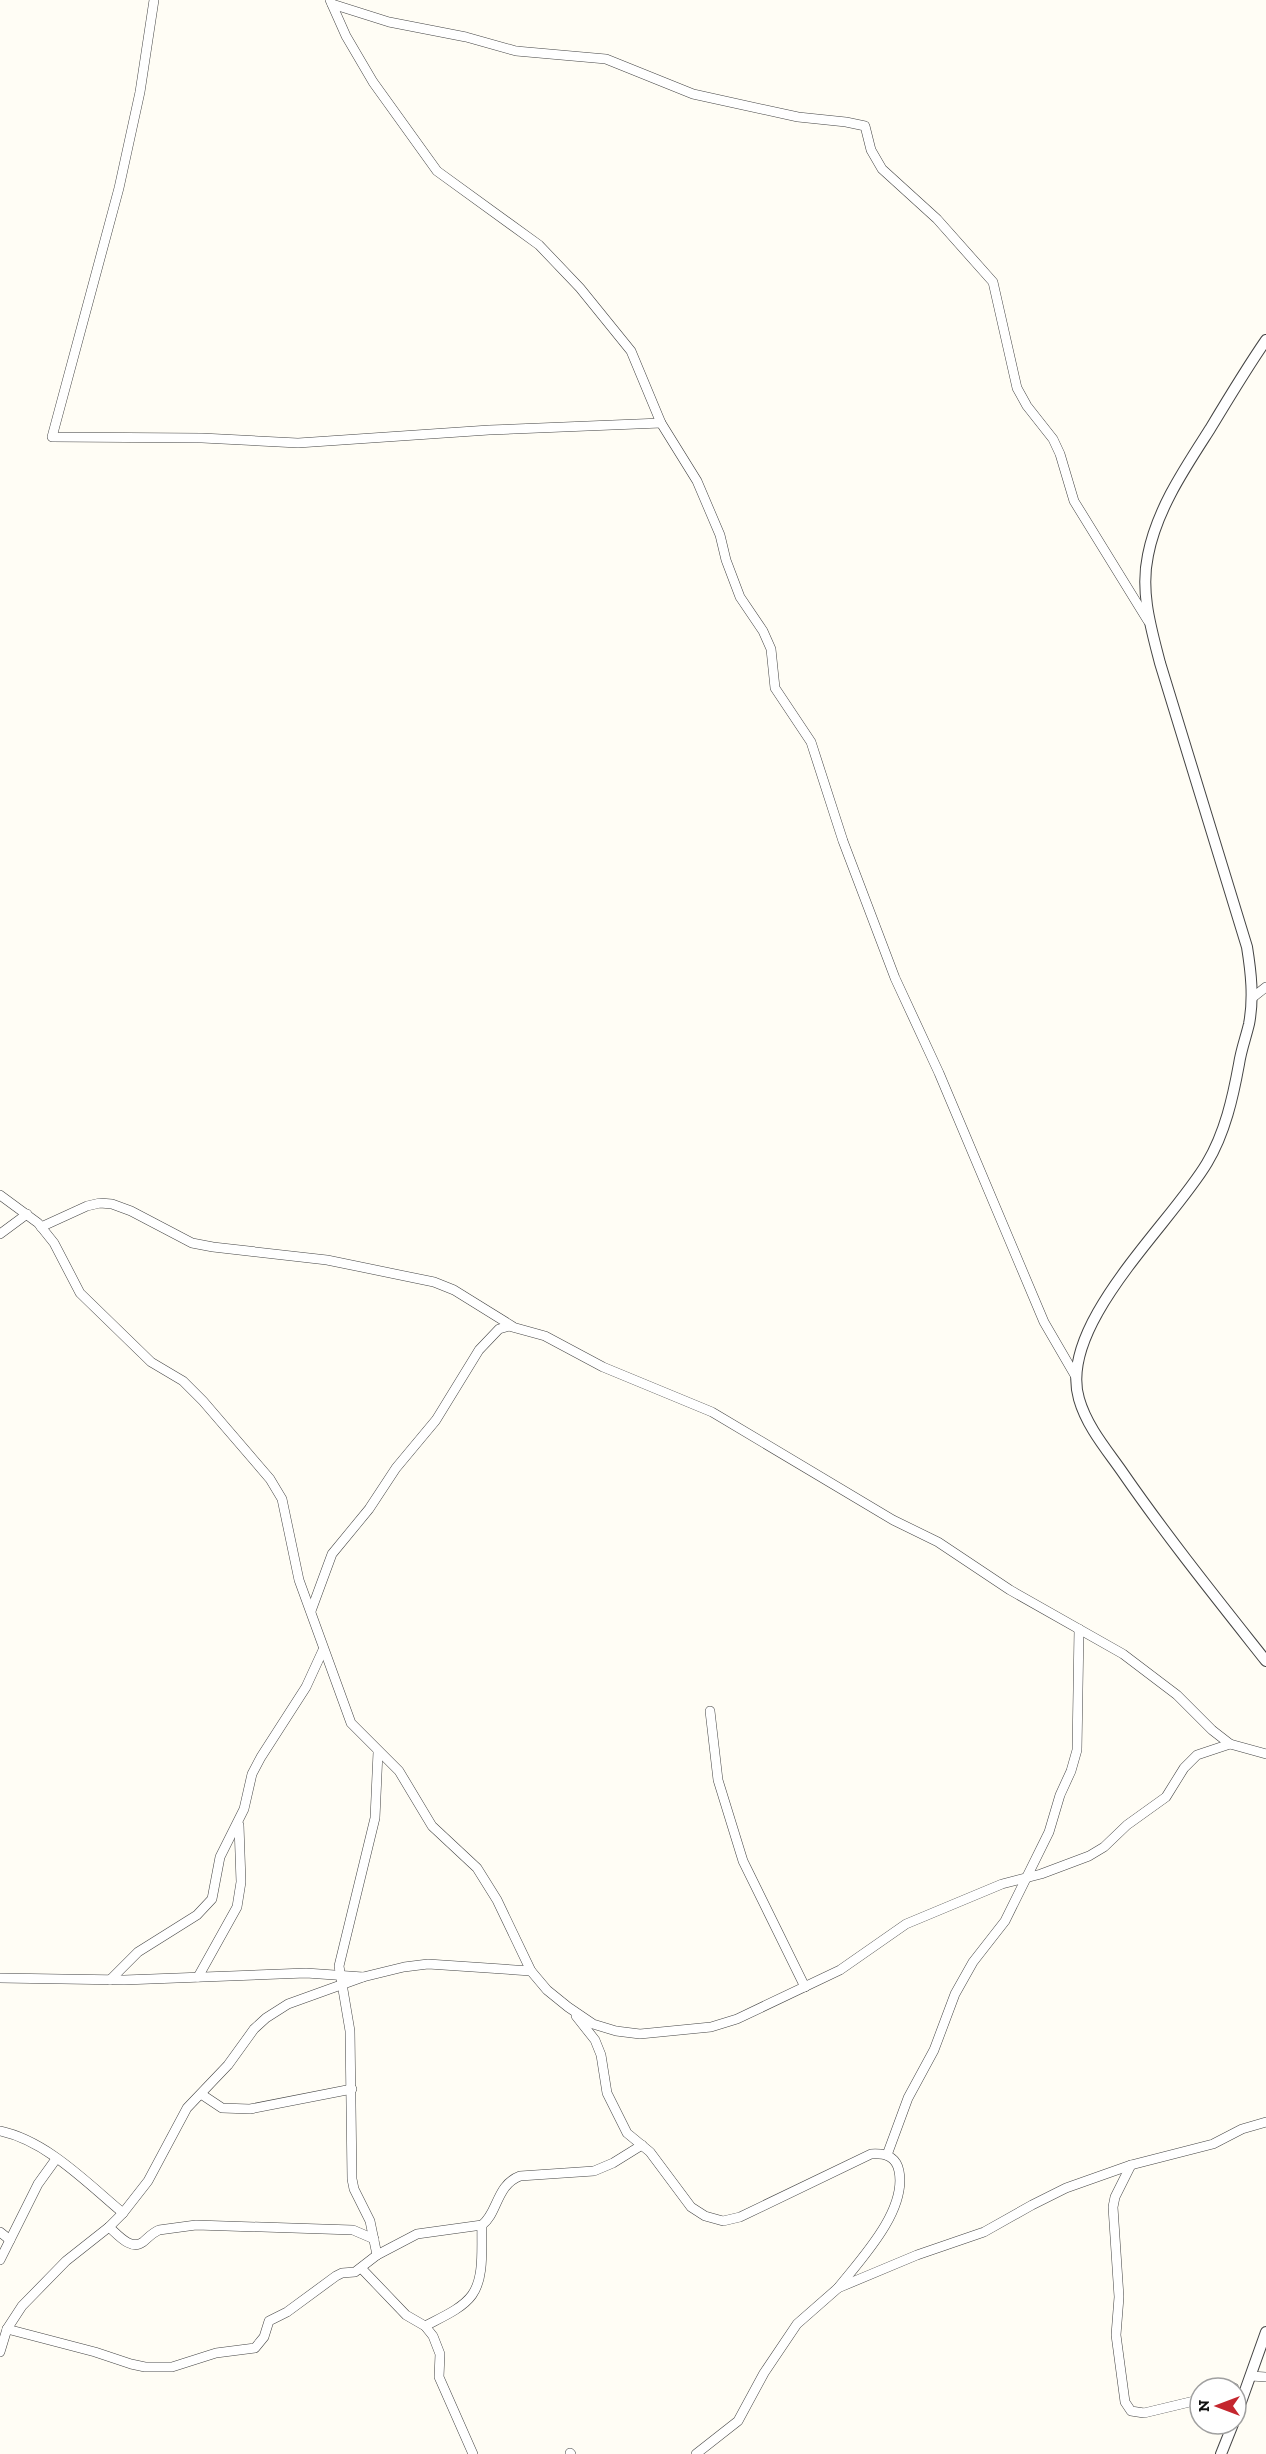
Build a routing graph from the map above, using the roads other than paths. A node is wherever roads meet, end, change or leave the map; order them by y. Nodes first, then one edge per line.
1 (154, 0) edge
2 (331, 2) edge
3 (1266, 340) edge
4 (661, 423) junction
5 (1149, 623) junction
6 (1266, 987) edge
7 (1251, 998) junction
8 (0, 1195) edge
9 (27, 1214) junction
10 (41, 1227) junction
11 (0, 1234) edge
12 (512, 1326) junction
13 (1076, 1377) junction
14 (311, 1611) junction
15 (1079, 1629) junction
16 (323, 1650) junction
17 (1266, 1661) edge
18 (710, 1711) dead end
19 (1230, 1744) junction
20 (378, 1752) junction
21 (1266, 1754) edge
22 (240, 1818) junction
23 (1027, 1878) junction
24 (531, 1971) junction
25 (198, 1977) junction
26 (0, 1978) edge
27 (341, 1979) junction
28 (110, 1980) junction
29 (805, 1988) junction
30 (568, 2007) junction
31 (352, 2089) junction
32 (201, 2094) junction
33 (1266, 2122) edge
34 (0, 2131) edge
35 (642, 2145) junction
36 (887, 2155) junction
37 (56, 2159) junction
38 (1131, 2165) junction
39 (123, 2213) junction
40 (482, 2225) junction
41 (109, 2228) junction
42 (0, 2232) edge
43 (374, 2239) junction
44 (10, 2240) junction
45 (377, 2255) junction
46 (0, 2260) edge
47 (361, 2268) junction
48 (838, 2288) junction
49 (425, 2326) junction
50 (7, 2329) junction
51 (1266, 2332) edge
52 (2, 2339) edge
53 (0, 2352) edge
54 (1251, 2376) junction
55 (1266, 2377) edge
56 (1248, 2379) edge
57 (1188, 2402) edge
58 (1228, 2436) edge
59 (473, 2454) edge
60 (696, 2454) edge
61 (1221, 2454) edge

1 - 4 street
2 - 4 street
2 - 5 street
3 - 5 street
4 - 13 street
5 - 7 street
6 - 7 street
7 - 13 street
8 - 9 street
9 - 10 street
9 - 11 street
10 - 12 street
10 - 14 street
12 - 14 street
12 - 15 street
13 - 17 street
14 - 16 street
15 - 19 street
15 - 23 street
16 - 20 street
16 - 22 street
18 - 29 street
19 - 21 street
19 - 23 street
20 - 24 street
20 - 27 street
22 - 25 street
22 - 28 street
23 - 29 street
23 - 36 street
24 - 27 street
24 - 30 street
25 - 27 street
25 - 28 street
26 - 28 street
27 - 31 street
27 - 32 street
29 - 30 street
30 - 35 street
31 - 32 street
31 - 43 street
32 - 39 street
33 - 38 street
34 - 37 street
35 - 36 street
35 - 40 street
36 - 48 street
37 - 39 street
37 - 44 street
38 - 48 street
38 - 57 street
39 - 41 street
40 - 45 street
40 - 49 street
41 - 43 street
41 - 50 street
42 - 44 street
43 - 45 street
44 - 46 street
45 - 47 street
47 - 49 street
47 - 50 street
48 - 60 street
49 - 59 street
50 - 52 street
51 - 54 street
52 - 53 street
54 - 55 street
54 - 56 street
58 - 61 street

